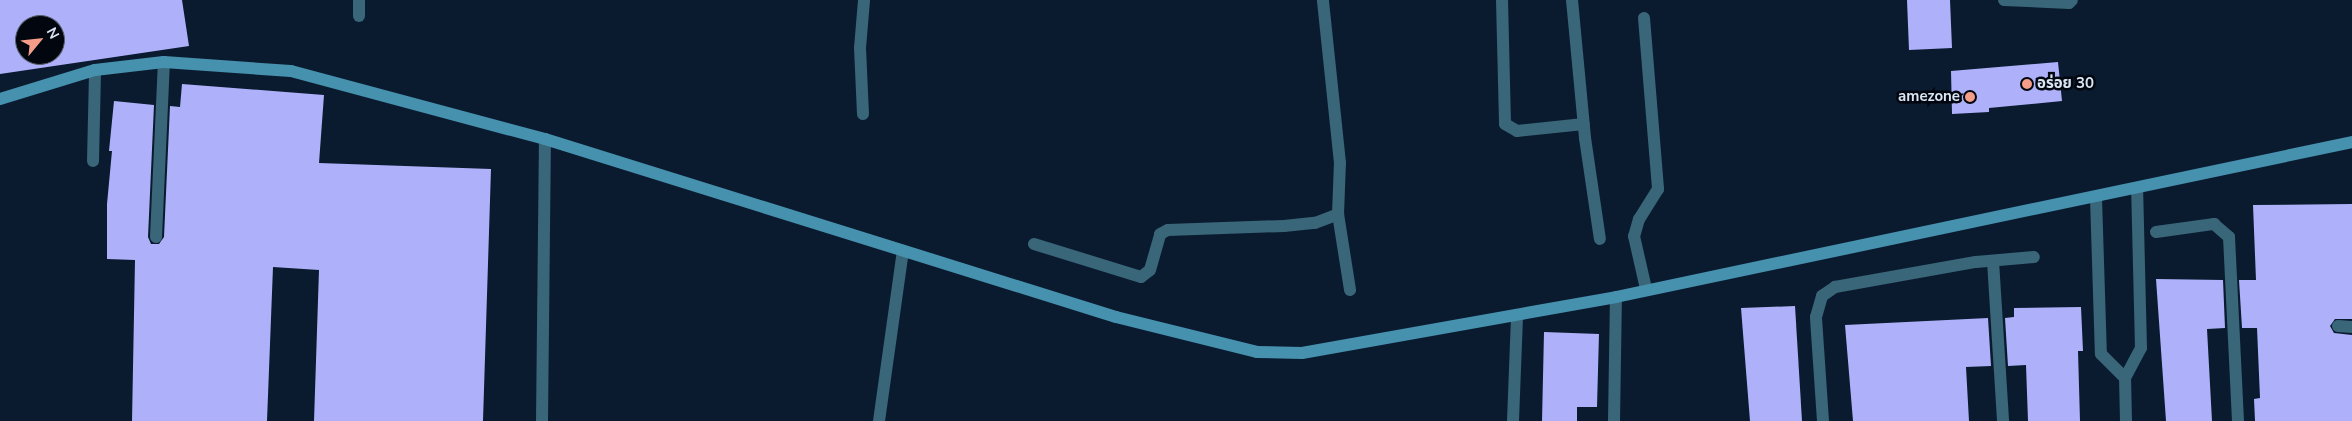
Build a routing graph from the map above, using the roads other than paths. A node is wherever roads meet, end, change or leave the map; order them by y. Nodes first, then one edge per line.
1 (359, 0) edge
2 (864, 0) edge
3 (1323, 0) edge
4 (1502, 0) edge
5 (1572, 0) edge
6 (2004, 0) edge
7 (2072, 0) edge
8 (359, 16) dead end
9 (1644, 18) dead end
10 (164, 62) junction
11 (95, 70) junction
12 (0, 99) edge
13 (863, 114) dead end
14 (1584, 124) junction
15 (545, 139) junction
16 (2352, 142) edge
17 (93, 161) dead end
18 (2138, 189) junction
19 (2096, 198) junction
20 (1338, 214) junction
21 (2156, 232) dead end
22 (156, 237) dead end
23 (1600, 239) dead end
24 (1034, 244) dead end
25 (903, 251) junction
26 (2034, 257) dead end
27 (1992, 260) junction
28 (1646, 289) junction
29 (1350, 290) dead end
30 (1616, 297) junction
31 (1516, 315) junction
32 (2338, 326) dead end
33 (2352, 326) edge
34 (2126, 378) junction
35 (542, 421) edge
36 (879, 421) edge
37 (1513, 421) edge
38 (1614, 421) edge
39 (1823, 421) edge
40 (2003, 421) edge
41 (2126, 421) edge
42 (2238, 421) edge

1 - 8 street
2 - 13 street
3 - 20 street
4 - 14 street
5 - 14 street
6 - 7 street
9 - 28 street
10 - 11 street
10 - 15 street
10 - 22 street
11 - 12 street
11 - 17 street
14 - 23 street
15 - 25 street
15 - 35 street
16 - 18 street
18 - 19 street
18 - 34 street
19 - 28 street
19 - 34 street
20 - 24 street
20 - 29 street
21 - 42 street
25 - 31 street
25 - 36 street
26 - 27 street
27 - 39 street
27 - 40 street
28 - 30 street
30 - 31 street
30 - 38 street
31 - 37 street
32 - 33 street
34 - 41 street

